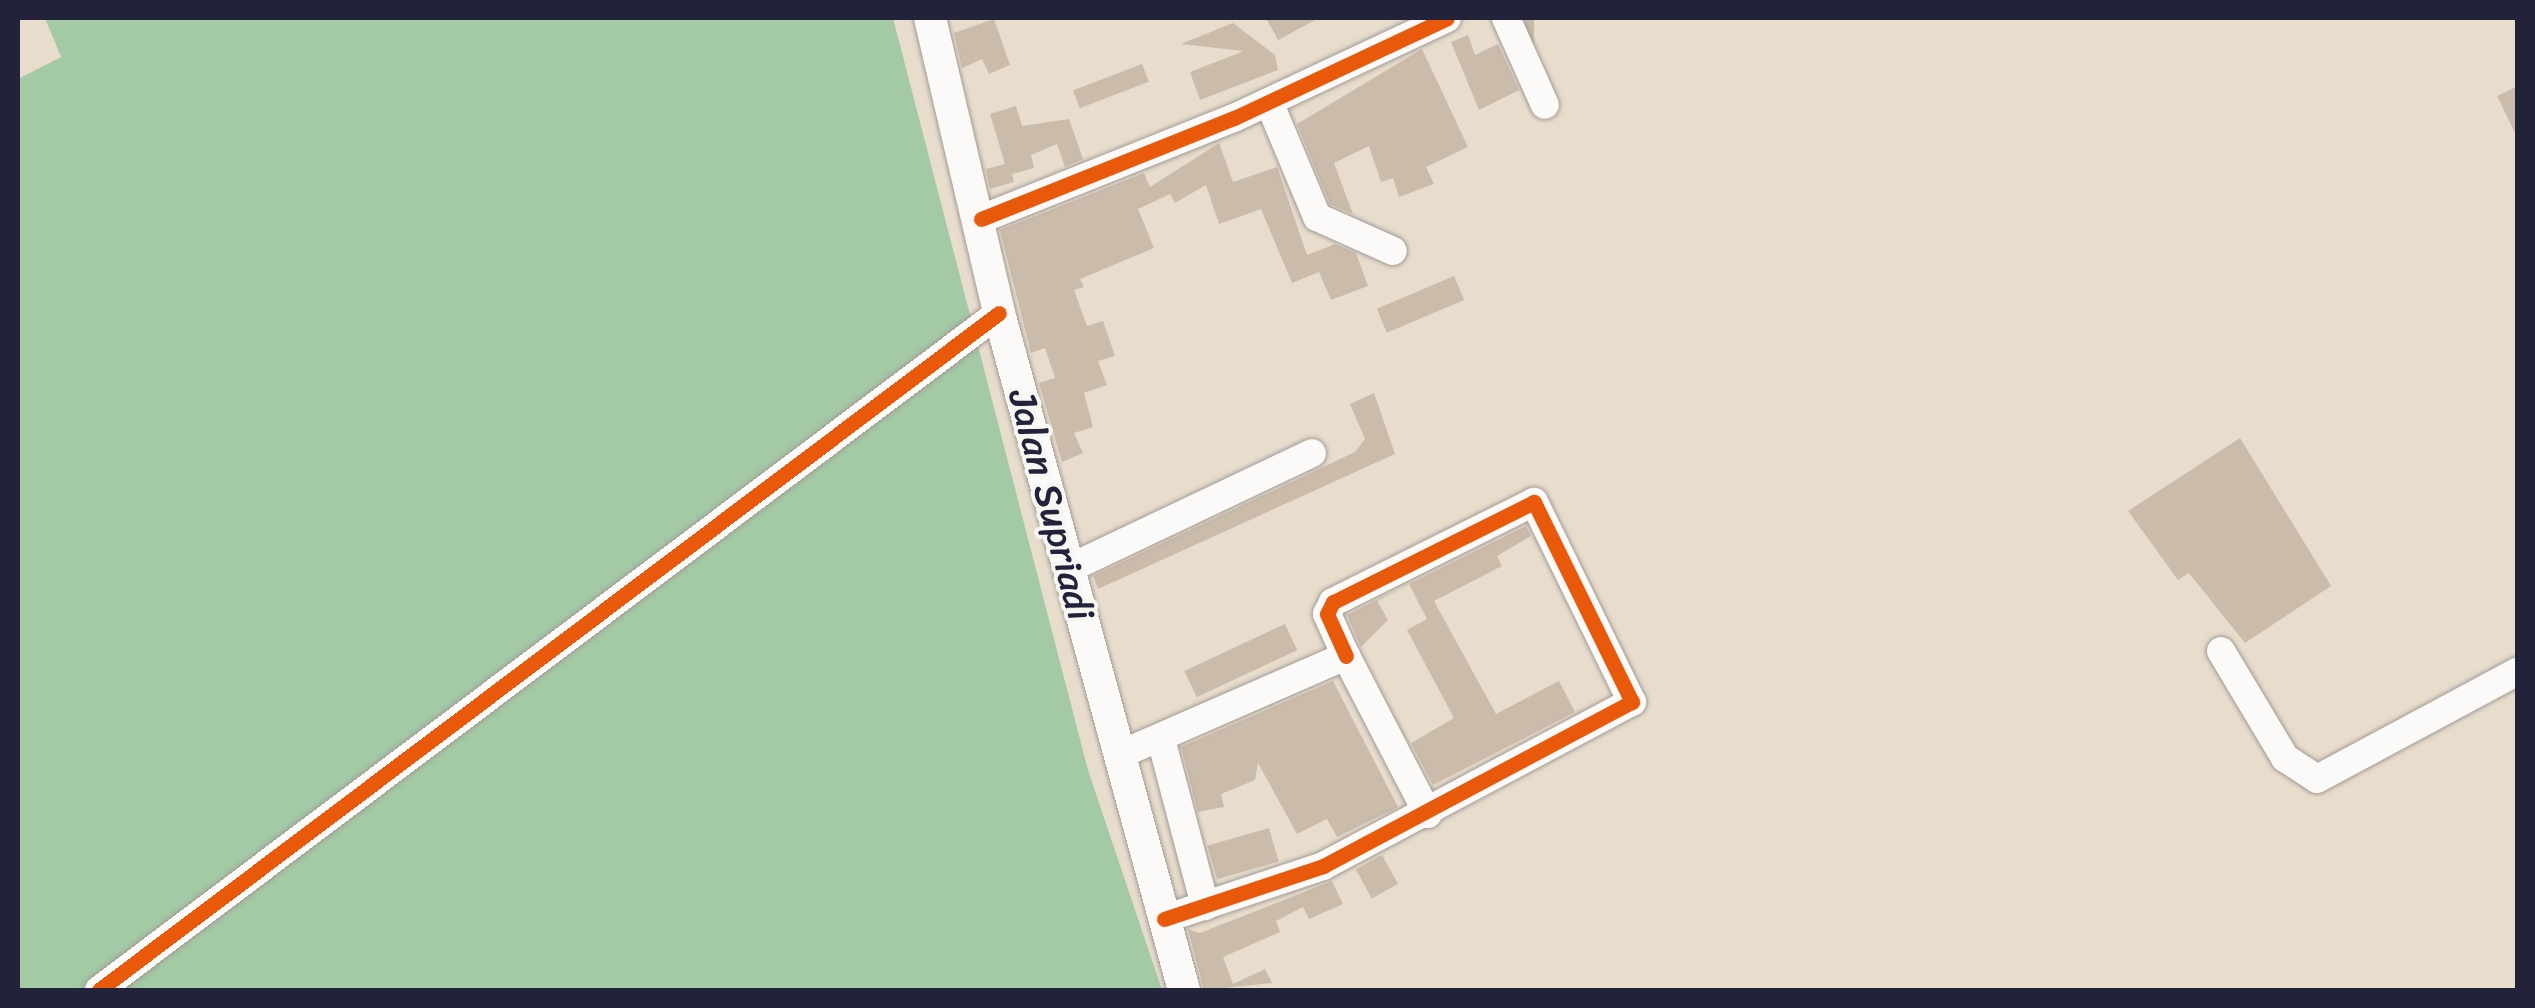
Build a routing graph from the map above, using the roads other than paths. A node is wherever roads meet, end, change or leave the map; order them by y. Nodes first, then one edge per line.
1 (930, 18) edge
2 (1447, 18) edge
3 (1506, 18) edge
4 (1270, 102) junction
5 (1545, 105) dead end
6 (981, 219) junction
7 (1393, 251) dead end
8 (999, 314) junction
9 (1312, 453) dead end
10 (1068, 569) junction
11 (2221, 651) dead end
12 (1346, 656) junction
13 (2518, 671) edge
14 (1161, 739) junction
15 (1119, 755) junction
16 (1428, 814) junction
17 (1205, 906) junction
18 (1164, 919) junction
19 (98, 990) edge
20 (1184, 990) edge

1 - 6 main road, Jalan Supriadi
2 - 4 street
3 - 5 street
4 - 6 street
4 - 7 street
6 - 8 main road, Jalan Supriadi
8 - 10 main road, Jalan Supriadi
8 - 19 street
9 - 10 street
10 - 15 main road, Jalan Supriadi
11 - 13 street
12 - 14 street
12 - 16 street
12 - 16 street
14 - 15 street
14 - 17 street
15 - 18 main road, Jalan Supriadi
16 - 17 street
17 - 18 street
18 - 20 main road, Jalan Supriadi

